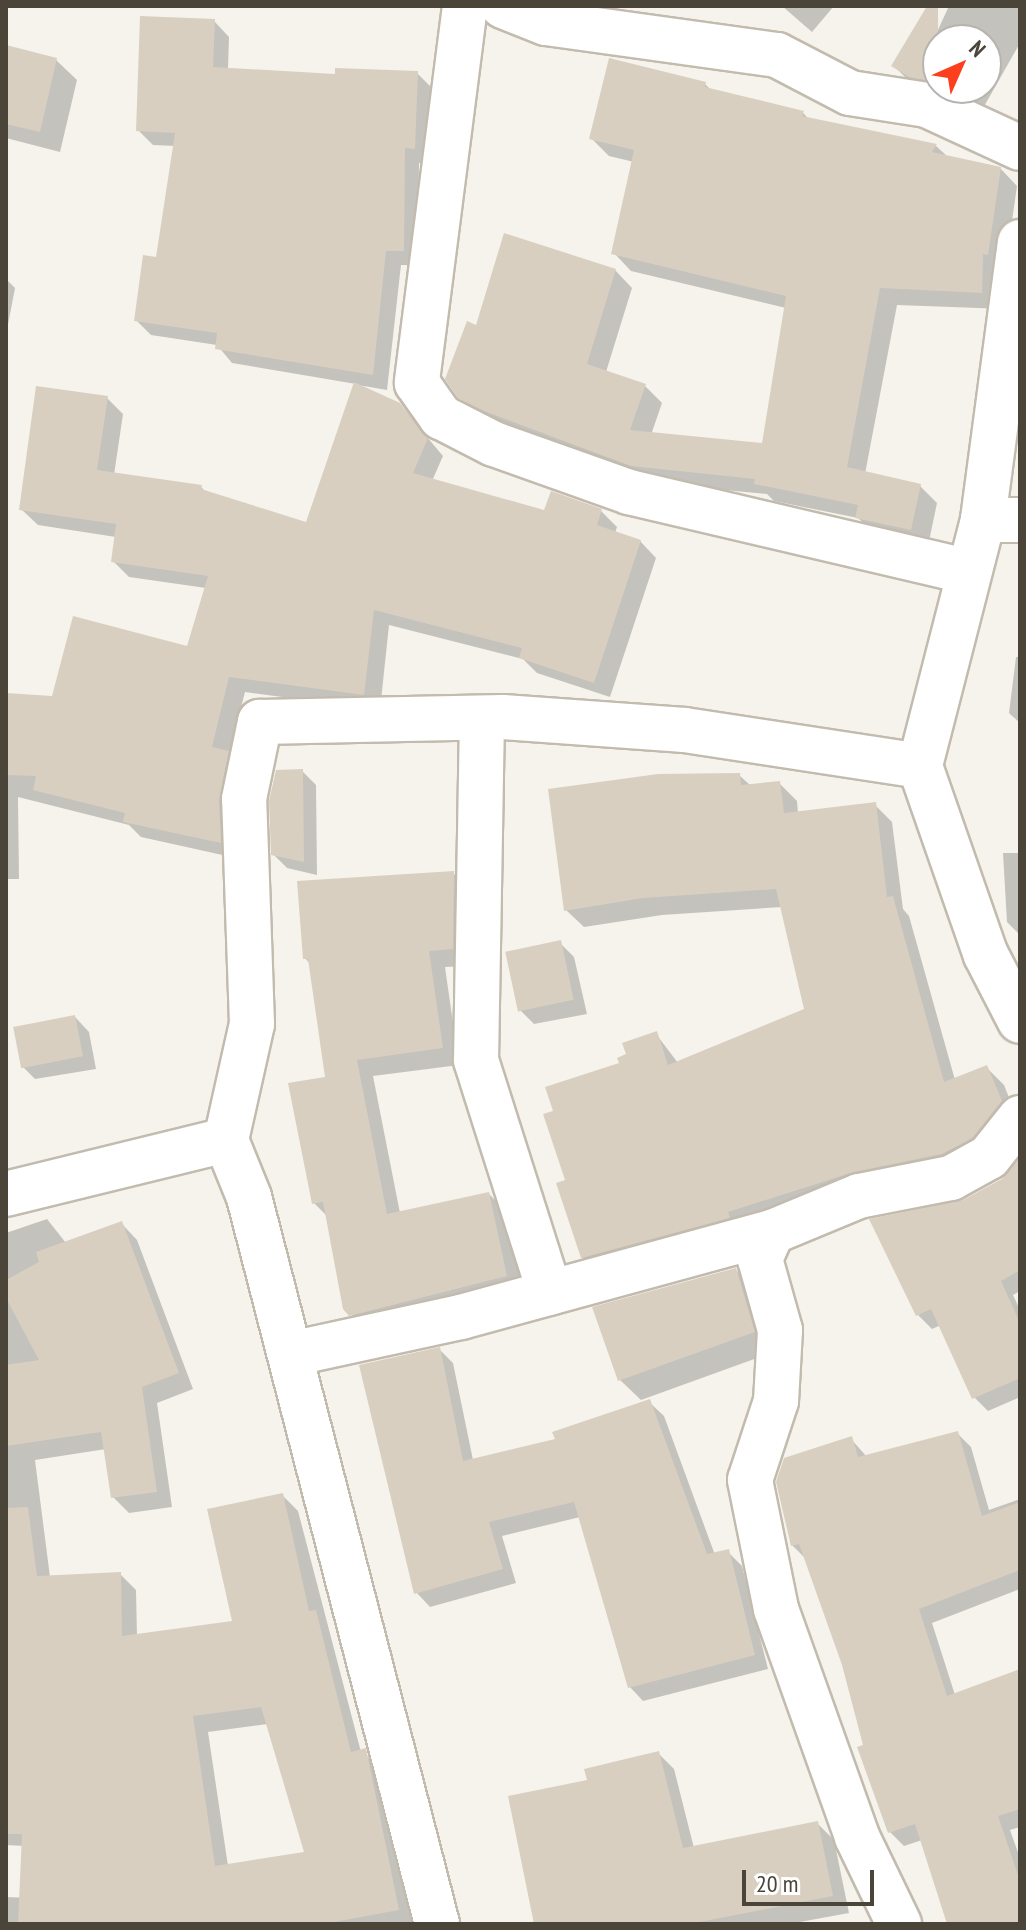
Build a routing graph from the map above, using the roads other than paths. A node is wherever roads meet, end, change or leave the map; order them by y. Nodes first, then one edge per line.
1 (465, 6) edge
2 (503, 6) edge
3 (680, 6) edge
4 (647, 36) junction
5 (1020, 148) edge
6 (1020, 242) edge
7 (1001, 520) edge
8 (969, 572) junction
9 (482, 718) junction
10 (920, 766) junction
11 (1003, 953) edge
12 (1020, 1021) edge
13 (1020, 1118) edge
14 (226, 1140) junction
15 (6, 1194) edge
16 (772, 1232) junction
17 (550, 1293) junction
18 (290, 1354) junction
19 (437, 1924) edge
20 (899, 1924) edge

1 - 8 street
2 - 4 street
3 - 4 street
4 - 5 street
6 - 7 street
7 - 8 street
8 - 10 street
9 - 10 street
9 - 14 street
9 - 17 street
10 - 11 street
11 - 12 street
13 - 16 street
14 - 15 street
14 - 18 street
16 - 17 street
16 - 20 street
17 - 18 street
18 - 19 street

